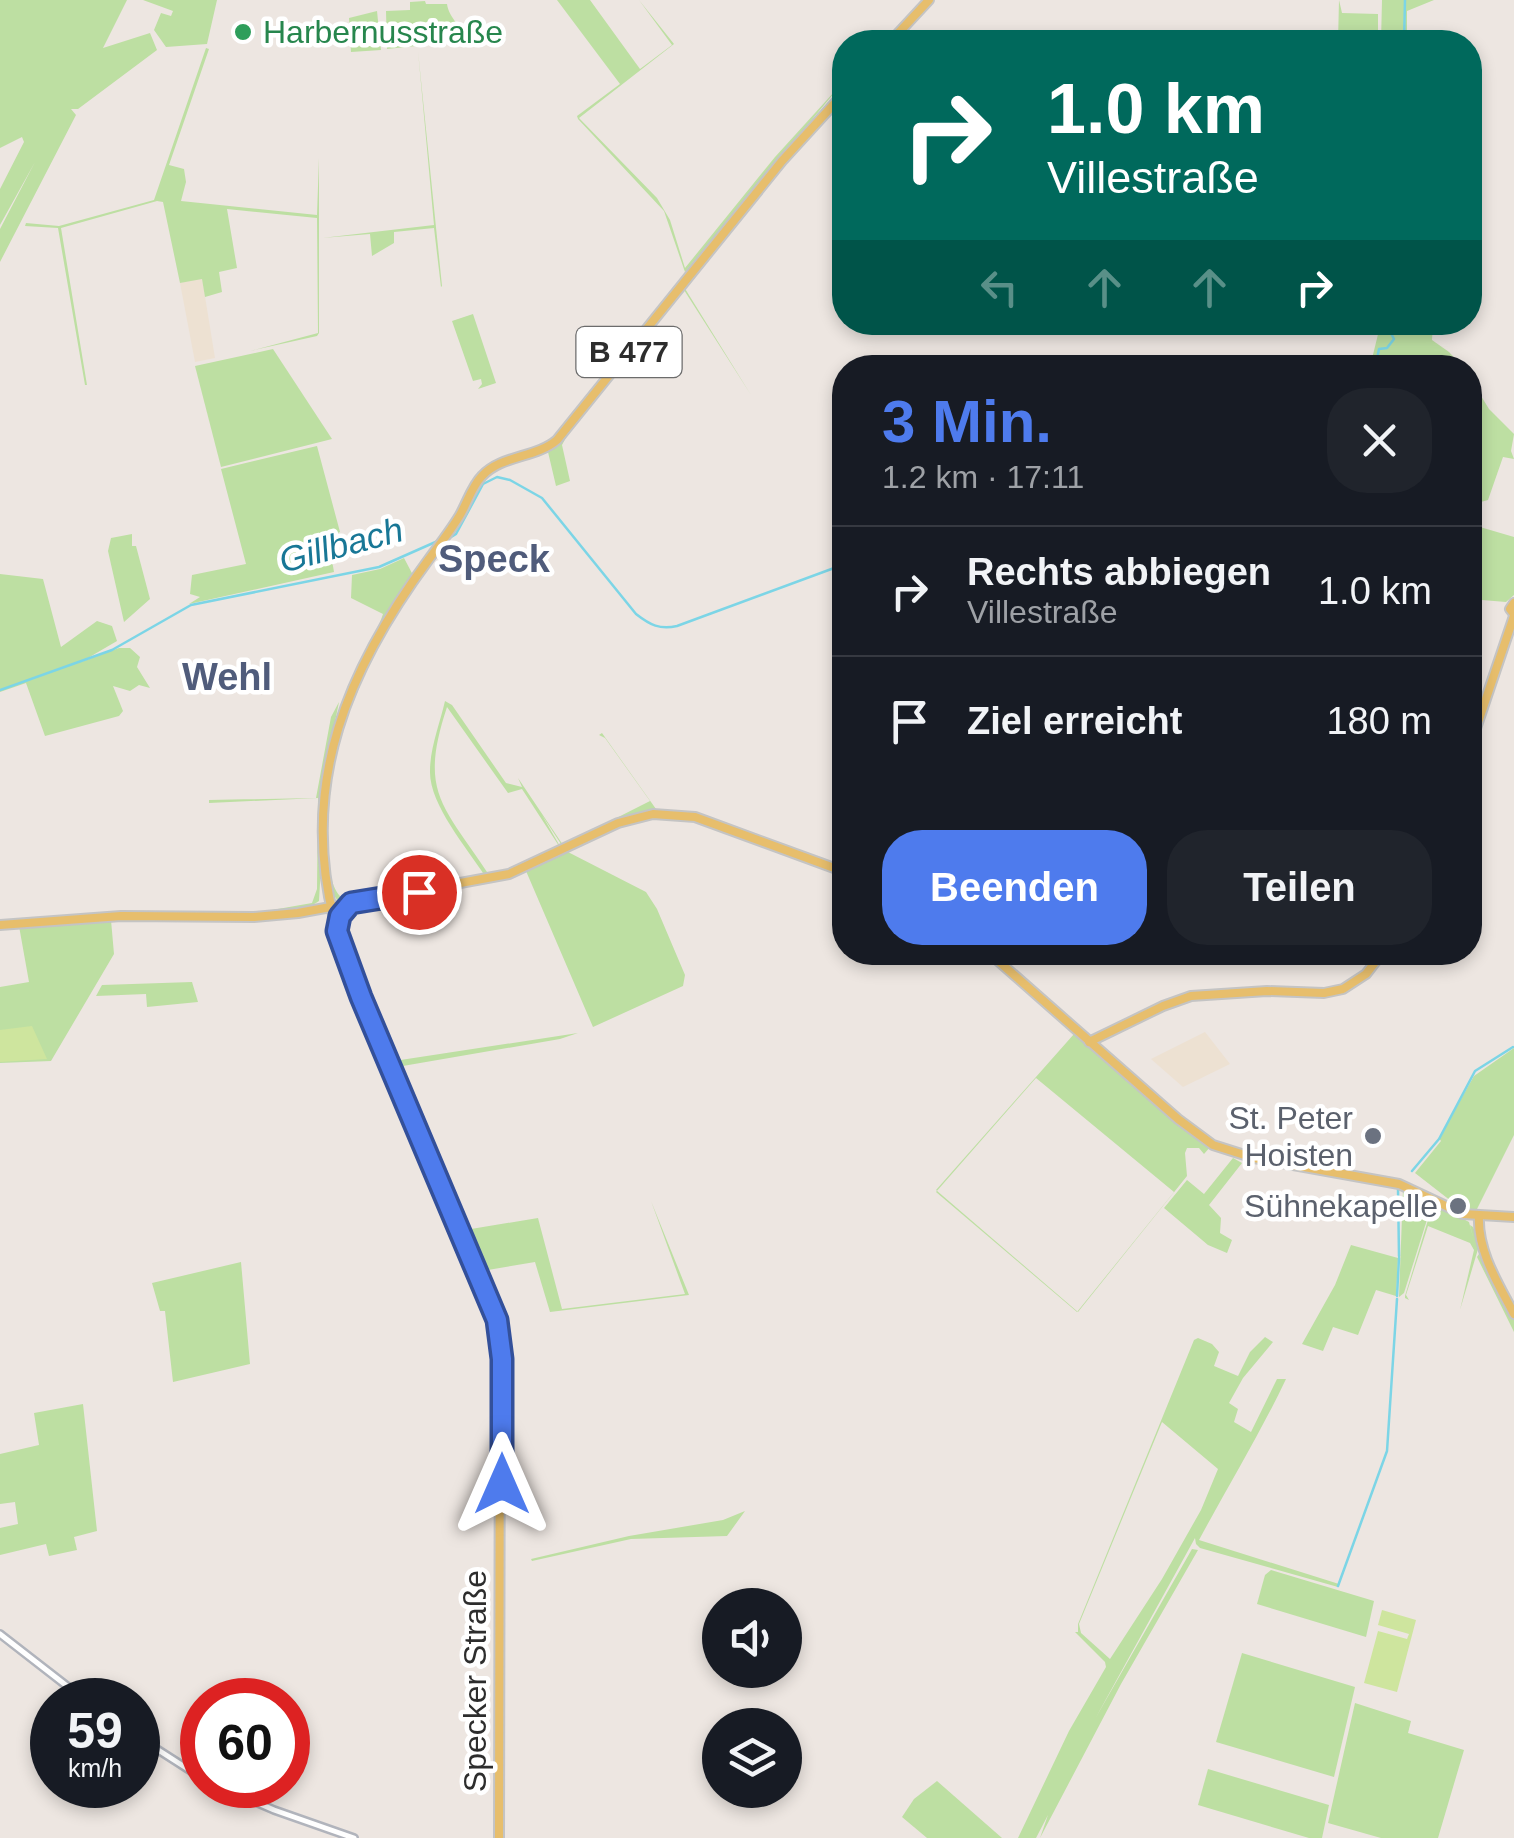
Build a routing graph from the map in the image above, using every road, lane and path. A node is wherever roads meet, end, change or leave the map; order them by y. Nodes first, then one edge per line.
1 (929, 0) edge
2 (901, 30) edge
3 (832, 107) edge
4 (1514, 603) edge
5 (1514, 615) edge
6 (1482, 710) edge
7 (832, 867) edge
8 (325, 872) junction
9 (351, 903) junction
10 (331, 907) junction
11 (310, 911) junction
12 (0, 924) edge
13 (337, 931) junction
14 (1003, 965) edge
15 (1373, 965) edge
16 (1090, 1042) junction
17 (1459, 1212) junction
18 (1479, 1216) junction
19 (1514, 1217) edge
20 (1479, 1233) junction
21 (1514, 1314) edge
22 (0, 1634) edge
23 (57, 1678) edge
24 (269, 1808) edge
25 (354, 1838) edge
26 (498, 1838) edge

1 - 2 main road
3 - 8 main road, Specker Straße / B 477
4 - 5 main road
5 - 6 main road
7 - 9 main road
8 - 10 main road, Specker Straße / B 477
8 - 11 main road
9 - 10 main road
9 - 13 main road
10 - 11 main road
10 - 13 main road, Specker Straße / B 477
11 - 12 main road
13 - 26 main road, Specker Straße / B 477
14 - 16 main road
15 - 16 main road
16 - 17 main road
17 - 18 main road
17 - 20 main road
18 - 19 main road
18 - 20 main road
20 - 21 main road
22 - 23 street
24 - 25 street

